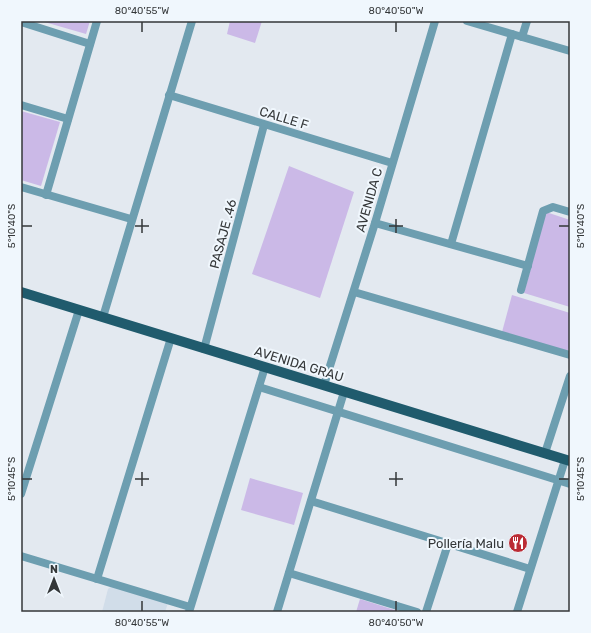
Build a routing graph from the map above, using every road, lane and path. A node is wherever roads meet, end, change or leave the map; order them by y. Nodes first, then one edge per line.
1 (97, 21) edge
2 (192, 21) edge
3 (435, 21) edge
4 (467, 21) edge
5 (527, 21) edge
6 (21, 22) edge
7 (512, 34) junction
8 (522, 37) junction
9 (90, 44) junction
10 (570, 51) edge
11 (169, 96) junction
12 (21, 105) edge
13 (68, 119) junction
14 (264, 125) junction
15 (392, 163) junction
16 (21, 187) edge
17 (46, 195) junction
18 (570, 212) edge
19 (131, 219) junction
20 (375, 223) junction
21 (451, 244) junction
22 (528, 266) junction
23 (521, 290) dead end
24 (21, 292) edge
25 (354, 292) junction
26 (79, 310) junction
27 (103, 317) junction
28 (171, 338) junction
29 (204, 349) junction
30 (570, 355) edge
31 (265, 367) junction
32 (570, 376) edge
33 (324, 385) junction
34 (259, 387) junction
35 (344, 392) junction
36 (338, 411) junction
37 (545, 454) junction
38 (568, 460) edge
39 (559, 480) junction
40 (570, 484) edge
41 (21, 494) edge
42 (311, 501) junction
43 (448, 544) junction
44 (21, 556) edge
45 (530, 569) junction
46 (289, 573) junction
47 (97, 579) junction
48 (190, 609) edge
49 (277, 612) edge
50 (417, 612) edge
51 (426, 612) edge
52 (517, 612) edge

1 - 9 street
2 - 11 street
3 - 15 street, AVENIDA C
4 - 7 street
5 - 8 street
6 - 9 street
7 - 8 street
7 - 21 street
8 - 10 street
9 - 13 street
11 - 14 street, CALLE F
11 - 19 street
12 - 13 street
13 - 17 street
14 - 15 street, CALLE F
14 - 29 street, PASAJE .46
15 - 20 street, AVENIDA C
16 - 17 street
17 - 19 street
18 - 22 street
19 - 27 street
20 - 21 street
20 - 25 street, AVENIDA C
21 - 22 street
22 - 23 street
24 - 26 main road, AVENIDA GRAU
25 - 30 street
25 - 33 street, AVENIDA C
26 - 27 main road, AVENIDA GRAU
26 - 41 street
27 - 28 main road, AVENIDA GRAU
28 - 29 main road, AVENIDA GRAU
28 - 47 street
29 - 31 main road, AVENIDA GRAU
31 - 33 main road, AVENIDA GRAU
31 - 34 street
32 - 37 street
33 - 35 main road, AVENIDA GRAU
34 - 36 street
34 - 48 street
35 - 36 street
35 - 37 main road, AVENIDA GRAU
36 - 39 street
36 - 42 street
37 - 38 main road, AVENIDA GRAU
38 - 39 street
39 - 40 street
39 - 45 street
42 - 43 street
42 - 46 street
43 - 45 street
43 - 51 street
44 - 47 street
45 - 52 street
46 - 49 street
46 - 50 street
47 - 48 street

